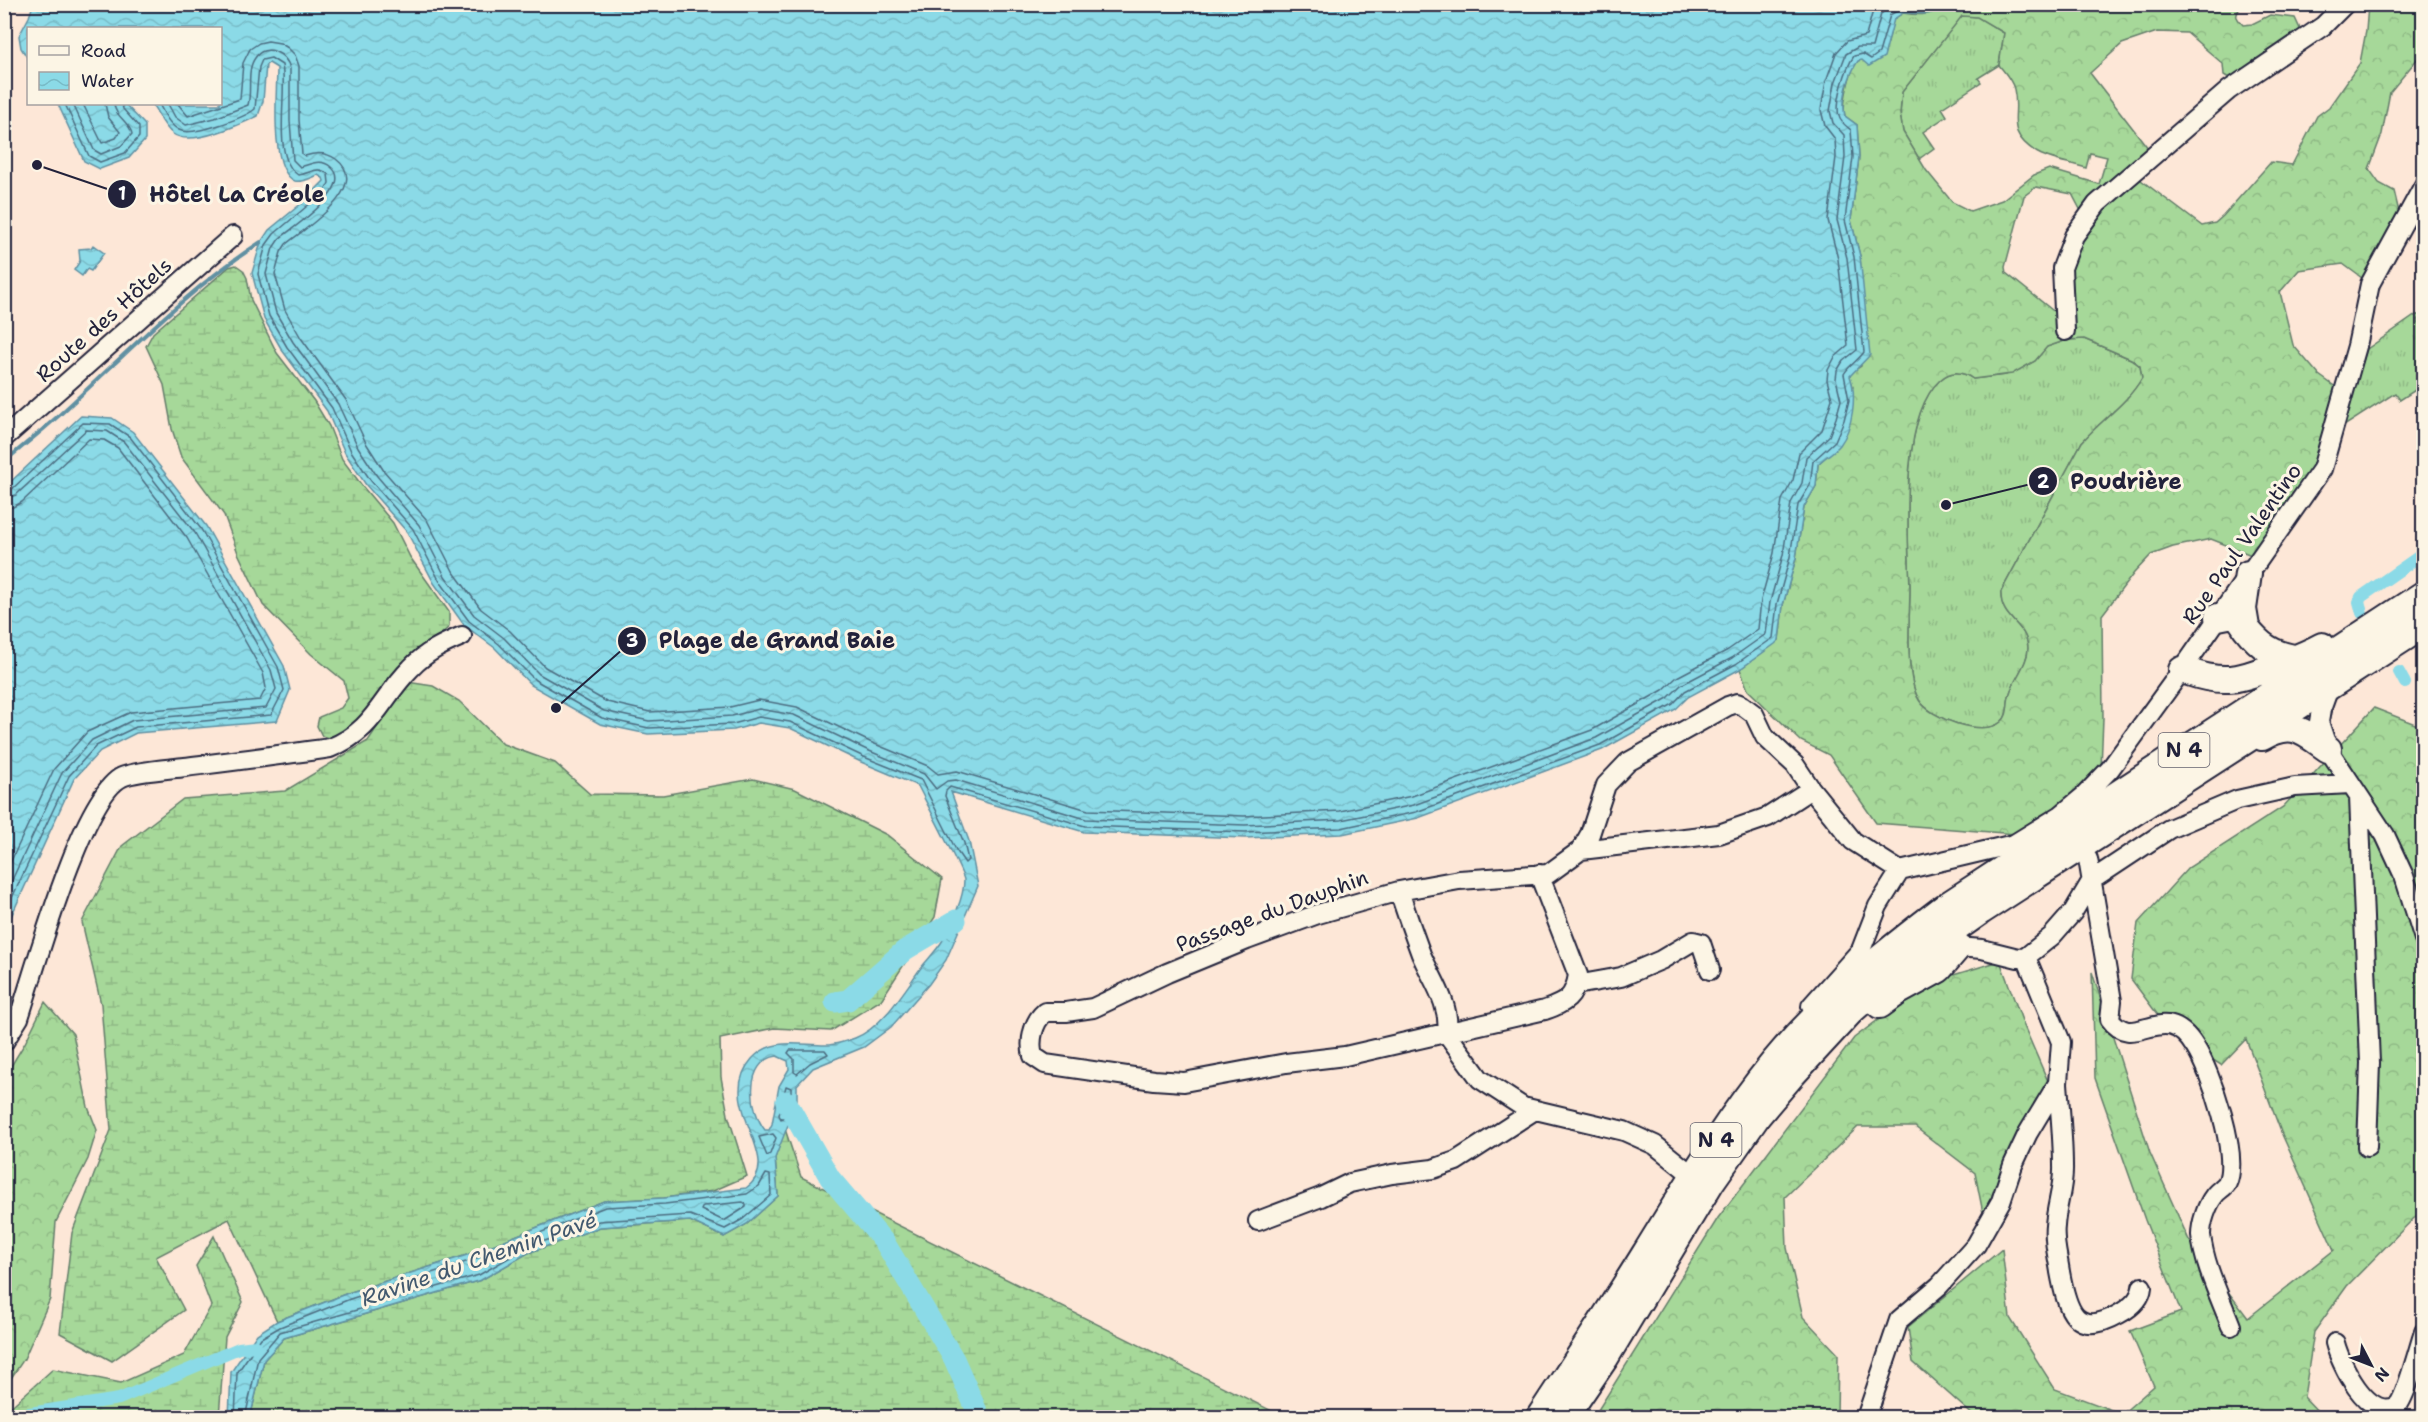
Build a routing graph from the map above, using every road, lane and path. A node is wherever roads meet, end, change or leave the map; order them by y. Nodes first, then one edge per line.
1 (2345, 4) edge
2 (2424, 185) edge
3 (233, 236) dead end
4 (2065, 331) dead end
5 (4, 438) edge
6 (2248, 574) junction
7 (2424, 593) edge
8 (2218, 617) junction
9 (2424, 625) edge
10 (2246, 627) junction
11 (462, 636) dead end
12 (2294, 658) junction
13 (2182, 670) junction
14 (2330, 685) junction
15 (2328, 749) junction
16 (2228, 750) junction
17 (2191, 774) junction
18 (1811, 789) junction
19 (2355, 791) junction
20 (2014, 844) junction
21 (1581, 850) junction
22 (2090, 869) junction
23 (1900, 871) junction
24 (1539, 874) junction
25 (1399, 891) junction
26 (1945, 907) junction
27 (2422, 934) edge
28 (1958, 947) joint
29 (2026, 957) junction
30 (1710, 970) dead end
31 (1576, 985) junction
32 (1447, 1034) junction
33 (4, 1042) edge
34 (1791, 1076) junction
35 (2058, 1083) junction
36 (1535, 1110) junction
37 (2367, 1147) dead end
38 (1686, 1170) junction
39 (1257, 1221) dead end
40 (2142, 1287) dead end
41 (2230, 1326) dead end
42 (2424, 1332) edge
43 (2335, 1342) dead end
44 (1530, 1418) edge
45 (1539, 1418) edge
46 (1564, 1418) edge
47 (1866, 1418) edge

1 - 4 street
2 - 6 street, Rue Paul Valentino
3 - 5 street, Route des Hôtels
6 - 8 street, Rue Paul Valentino
6 - 10 highway
7 - 12 highway
7 - 26 highway, N 4
8 - 10 highway
8 - 13 street, Rue Paul Valentino
9 - 14 highway, N 4
10 - 12 highway
11 - 33 street
12 - 13 highway
13 - 20 street, Rue Paul Valentino
14 - 15 street
14 - 16 highway, N 4
15 - 16 highway
15 - 19 street
16 - 17 highway, N 4
17 - 22 highway
17 - 34 highway, N 4
18 - 21 street
18 - 21 street, Passage du Dauphin
18 - 23 street, Passage du Dauphin
19 - 22 street
19 - 27 street
19 - 37 street
20 - 23 street, Rue Paul Valentino
20 - 26 highway
21 - 24 street, Passage du Dauphin
22 - 29 street
22 - 41 street
23 - 38 street
24 - 25 street, Passage du Dauphin
24 - 31 street
25 - 32 street
25 - 32 street, Passage du Dauphin
26 - 45 highway, N 4
28 - 29 street
28 - 34 highway
29 - 35 street
30 - 31 street
31 - 32 street
32 - 36 street
34 - 46 highway, N 4
35 - 40 street
35 - 47 street
36 - 38 street
36 - 39 street
38 - 44 street
42 - 43 street

